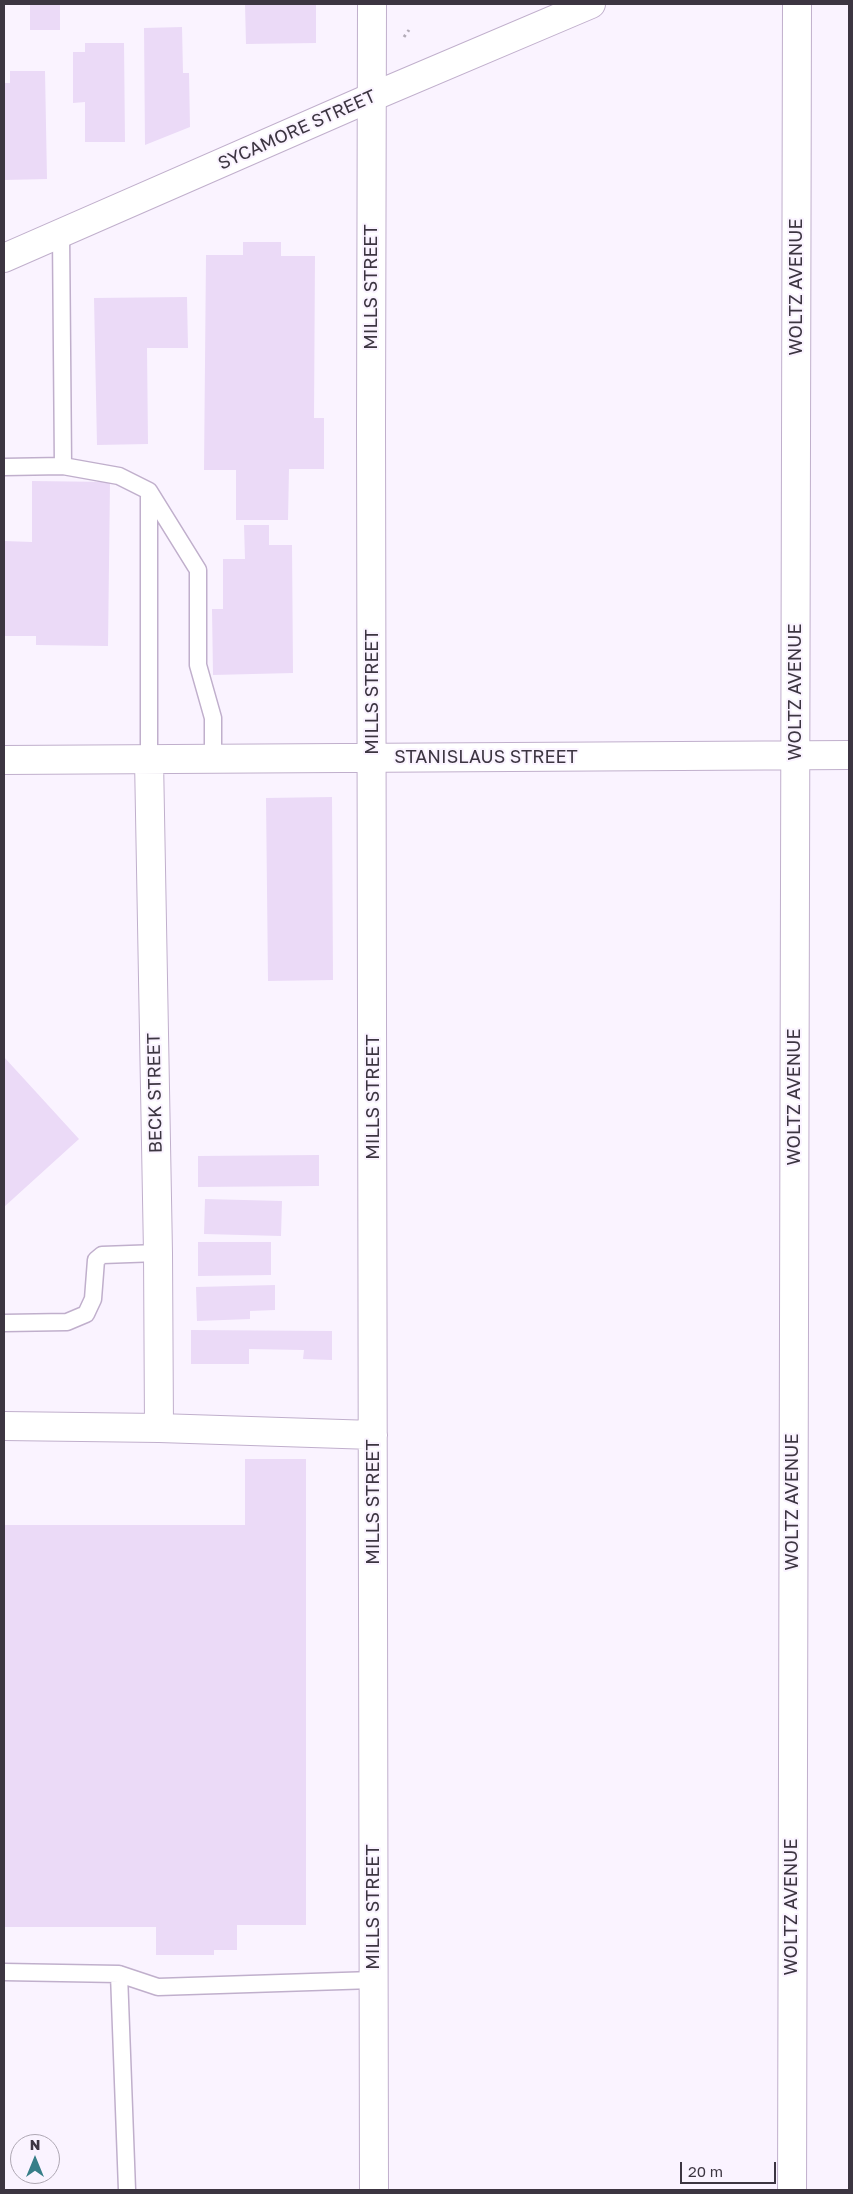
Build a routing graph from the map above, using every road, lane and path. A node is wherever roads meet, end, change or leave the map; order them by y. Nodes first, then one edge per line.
1 (372, 4) edge
2 (591, 4) edge
3 (797, 4) edge
4 (409, 30) dead end
5 (402, 40) dead end
6 (372, 96) junction
7 (61, 233) junction
8 (4, 258) edge
9 (4, 466) edge
10 (63, 466) junction
11 (149, 492) junction
12 (849, 755) edge
13 (794, 756) junction
14 (213, 758) junction
15 (372, 758) junction
16 (149, 759) junction
17 (4, 760) edge
18 (158, 1252) junction
19 (4, 1323) edge
20 (4, 1426) edge
21 (159, 1428) junction
22 (373, 1435) junction
23 (4, 1972) edge
24 (119, 1974) junction
25 (373, 1980) junction
26 (127, 2190) edge
27 (374, 2190) edge
28 (792, 2190) edge

1 - 6 street, MILLS STREET
2 - 6 street, SYCAMORE STREET
3 - 13 street, WOLTZ AVENUE
4 - 5 path
6 - 7 street, SYCAMORE STREET
6 - 15 street, MILLS STREET
7 - 8 street, SYCAMORE STREET
7 - 10 lane
9 - 10 lane
10 - 11 lane
11 - 14 lane
11 - 16 lane
12 - 13 street, STANISLAUS STREET
13 - 15 street, STANISLAUS STREET
13 - 28 street, WOLTZ AVENUE
14 - 15 street, STANISLAUS STREET
14 - 16 street, STANISLAUS STREET
15 - 22 street, MILLS STREET
16 - 17 street, STANISLAUS STREET
16 - 18 street, BECK STREET
18 - 19 lane
18 - 21 street, BECK STREET
20 - 21 street
21 - 22 street
22 - 25 street, MILLS STREET
23 - 24 lane
24 - 25 lane
24 - 26 lane
25 - 27 street, MILLS STREET

